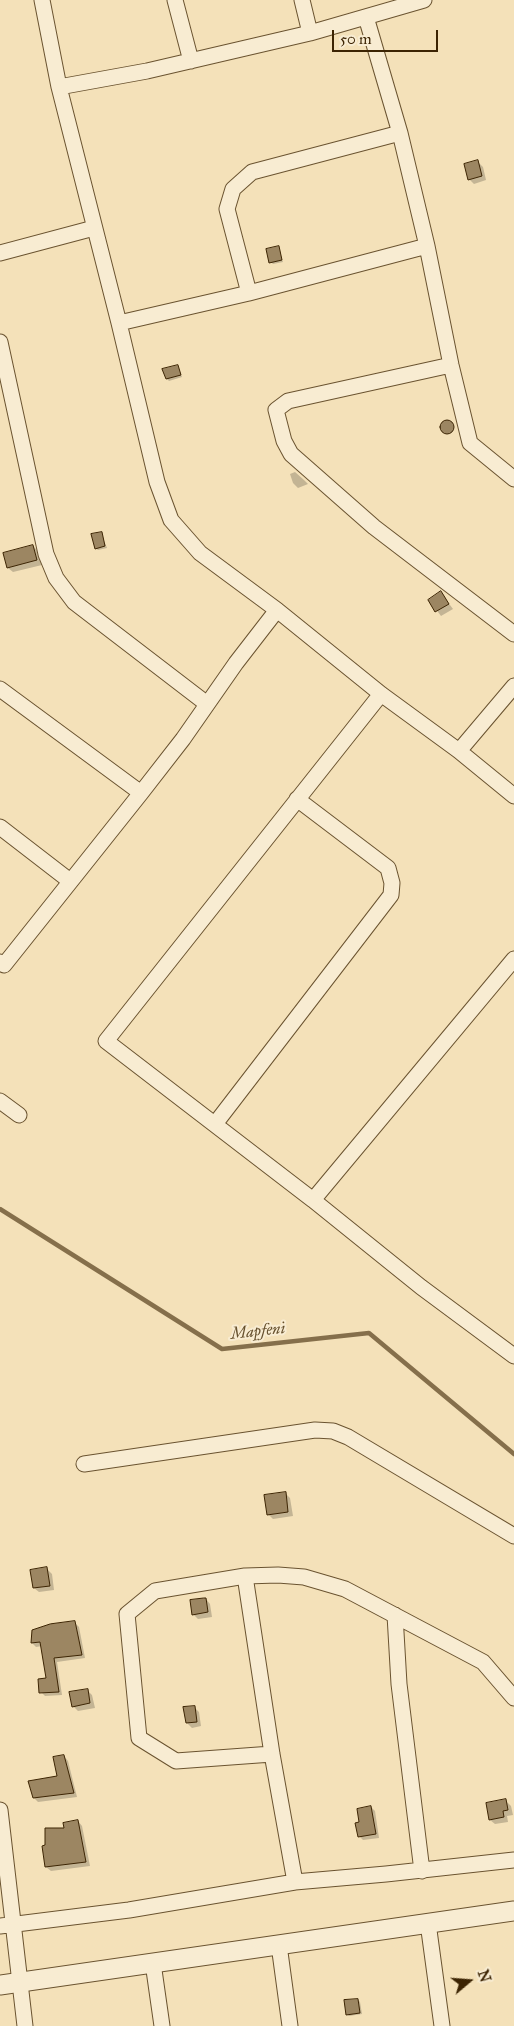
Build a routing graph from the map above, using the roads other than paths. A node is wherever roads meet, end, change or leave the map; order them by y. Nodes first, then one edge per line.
1 (42, 0) edge
2 (175, 0) edge
3 (302, 0) edge
4 (424, 0) edge
5 (366, 17) junction
6 (310, 33) junction
7 (191, 61) junction
8 (59, 87) junction
9 (400, 133) junction
10 (94, 228) junction
11 (427, 246) junction
12 (0, 252) edge
13 (249, 293) junction
14 (119, 323) junction
15 (0, 342) edge
16 (451, 364) junction
17 (514, 479) edge
18 (277, 610) junction
19 (514, 634) edge
20 (514, 686) edge
21 (0, 689) edge
22 (381, 694) junction
23 (207, 704) junction
24 (459, 751) junction
25 (141, 793) junction
26 (514, 796) edge
27 (297, 798) junction
28 (0, 827) edge
29 (70, 881) junction
30 (0, 962) edge
31 (512, 966) edge
32 (0, 1100) edge
33 (19, 1115) dead end
34 (215, 1124) junction
35 (313, 1200) junction
36 (514, 1356) edge
37 (84, 1464) dead end
38 (514, 1536) edge
39 (245, 1576) junction
40 (395, 1615) junction
41 (514, 1698) edge
42 (272, 1754) junction
43 (0, 1810) edge
44 (514, 1860) edge
45 (422, 1871) junction
46 (295, 1882) junction
47 (514, 1911) edge
48 (428, 1923) junction
49 (6, 1925) edge
50 (279, 1945) junction
51 (153, 1963) junction
52 (19, 1982) junction
53 (0, 1985) edge
54 (25, 2026) edge
55 (162, 2026) edge
56 (290, 2026) edge
57 (442, 2026) edge

1 - 8 street
2 - 7 street
3 - 6 street
4 - 5 street
5 - 6 street
5 - 9 street
6 - 7 street
7 - 8 street
8 - 10 street
9 - 11 street
9 - 13 street
10 - 12 street
10 - 14 street
11 - 13 street
11 - 16 street
13 - 14 street
14 - 18 street
15 - 23 street
16 - 17 street
16 - 19 street
18 - 22 street
18 - 23 street
20 - 24 street
21 - 25 street
22 - 24 street
22 - 27 street
23 - 25 street
24 - 26 street
25 - 29 street
27 - 34 street
27 - 34 street
28 - 29 street
29 - 30 street
31 - 35 street
32 - 33 street
34 - 35 street
35 - 36 street
37 - 38 street
39 - 40 street
39 - 42 street
39 - 42 street
40 - 41 street
40 - 45 street
42 - 46 street
43 - 49 street
44 - 45 street
45 - 46 street
46 - 49 street
47 - 48 street
48 - 50 street
48 - 57 street
49 - 52 street
50 - 51 street
50 - 56 street
51 - 52 street
51 - 55 street
52 - 53 street
52 - 54 street

